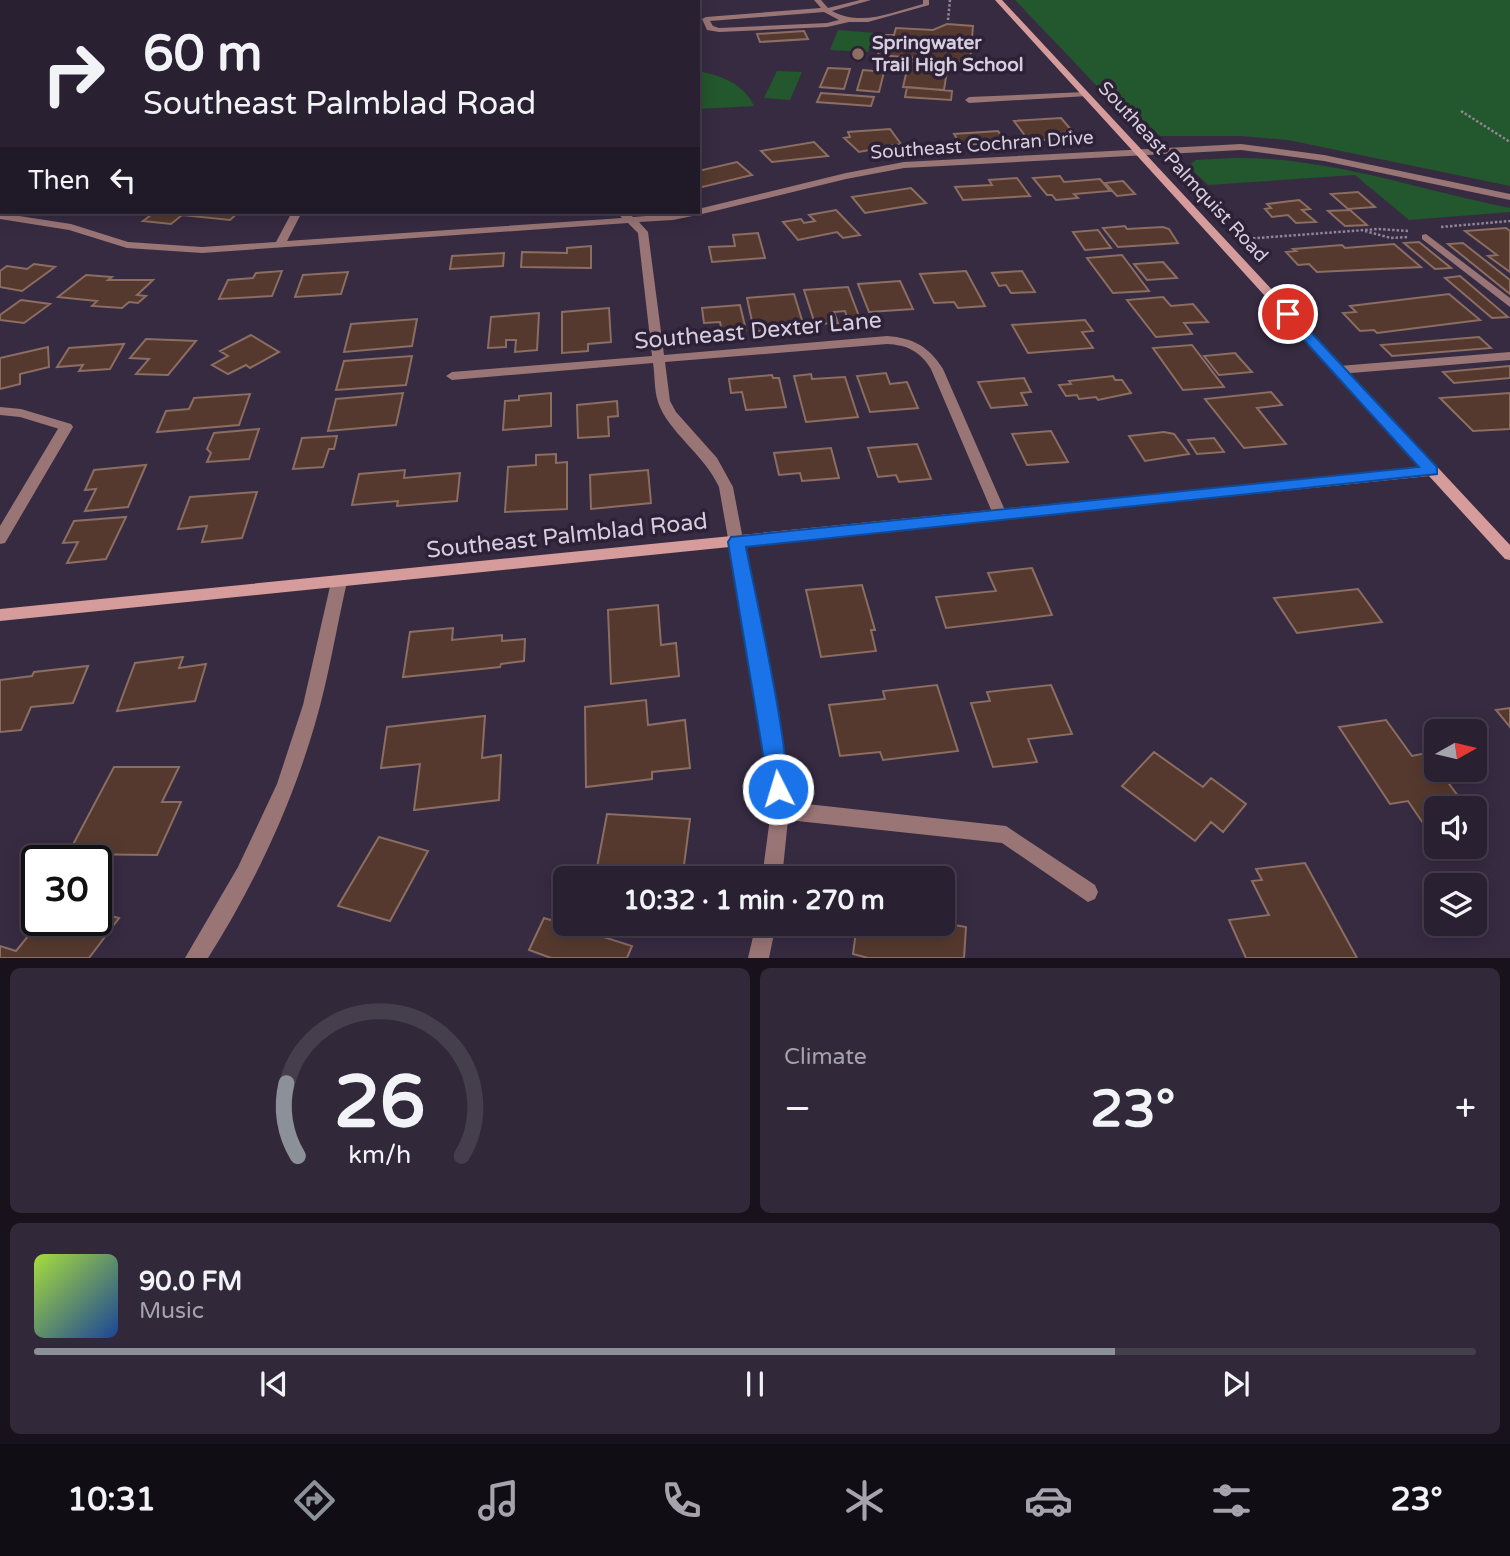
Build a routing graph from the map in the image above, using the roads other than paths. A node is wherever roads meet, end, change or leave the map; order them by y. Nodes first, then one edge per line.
1 (817, 0) edge
2 (868, 0) edge
3 (926, 0) edge
4 (998, 0) edge
5 (827, 10) junction
6 (848, 20) junction
7 (1085, 94) junction
8 (969, 100) dead end
9 (1138, 151) junction
10 (1510, 197) edge
11 (700, 210) edge
12 (296, 214) edge
13 (652, 214) edge
14 (0, 216) edge
15 (627, 216) edge
16 (1421, 234) road end
17 (279, 246) junction
18 (1510, 304) edge
19 (1510, 356) edge
20 (659, 360) junction
21 (1339, 370) junction
22 (452, 376) dead end
23 (0, 411) edge
24 (1431, 471) junction
25 (1000, 515) junction
26 (0, 539) edge
27 (737, 542) junction
28 (1510, 555) edge
29 (339, 582) junction
30 (0, 615) edge
31 (780, 810) junction
32 (773, 866) edge
33 (1088, 892) dead end
34 (763, 936) edge
35 (195, 957) edge
36 (758, 957) edge

1 - 5 street
2 - 5 street
3 - 6 street
4 - 7 main road, Southeast Palmquist Road
5 - 6 street
5 - 6 street
7 - 8 street
7 - 9 main road, Southeast Palmquist Road
9 - 10 street, Southeast Cochran Drive
9 - 11 street, Southeast Cochran Drive
9 - 21 main road, Southeast Palmquist Road
12 - 17 street
13 - 15 street, Southeast Cochran Drive
14 - 17 street, Southeast Cochran Drive
15 - 17 street, Southeast Cochran Drive
15 - 20 street
16 - 18 street
19 - 21 street
20 - 22 street, Southeast Dexter Lane
20 - 25 street, Southeast Dexter Lane
20 - 27 street
21 - 24 main road, Southeast Palmquist Road
23 - 26 street
24 - 25 main road, Southeast Palmblad Road
24 - 28 main road, Southeast Palmquist Road
25 - 27 main road, Southeast Palmblad Road
27 - 29 main road, Southeast Palmblad Road
27 - 31 street
29 - 30 main road, Southeast Palmblad Road
29 - 35 street
31 - 32 street
31 - 33 street
34 - 36 street

